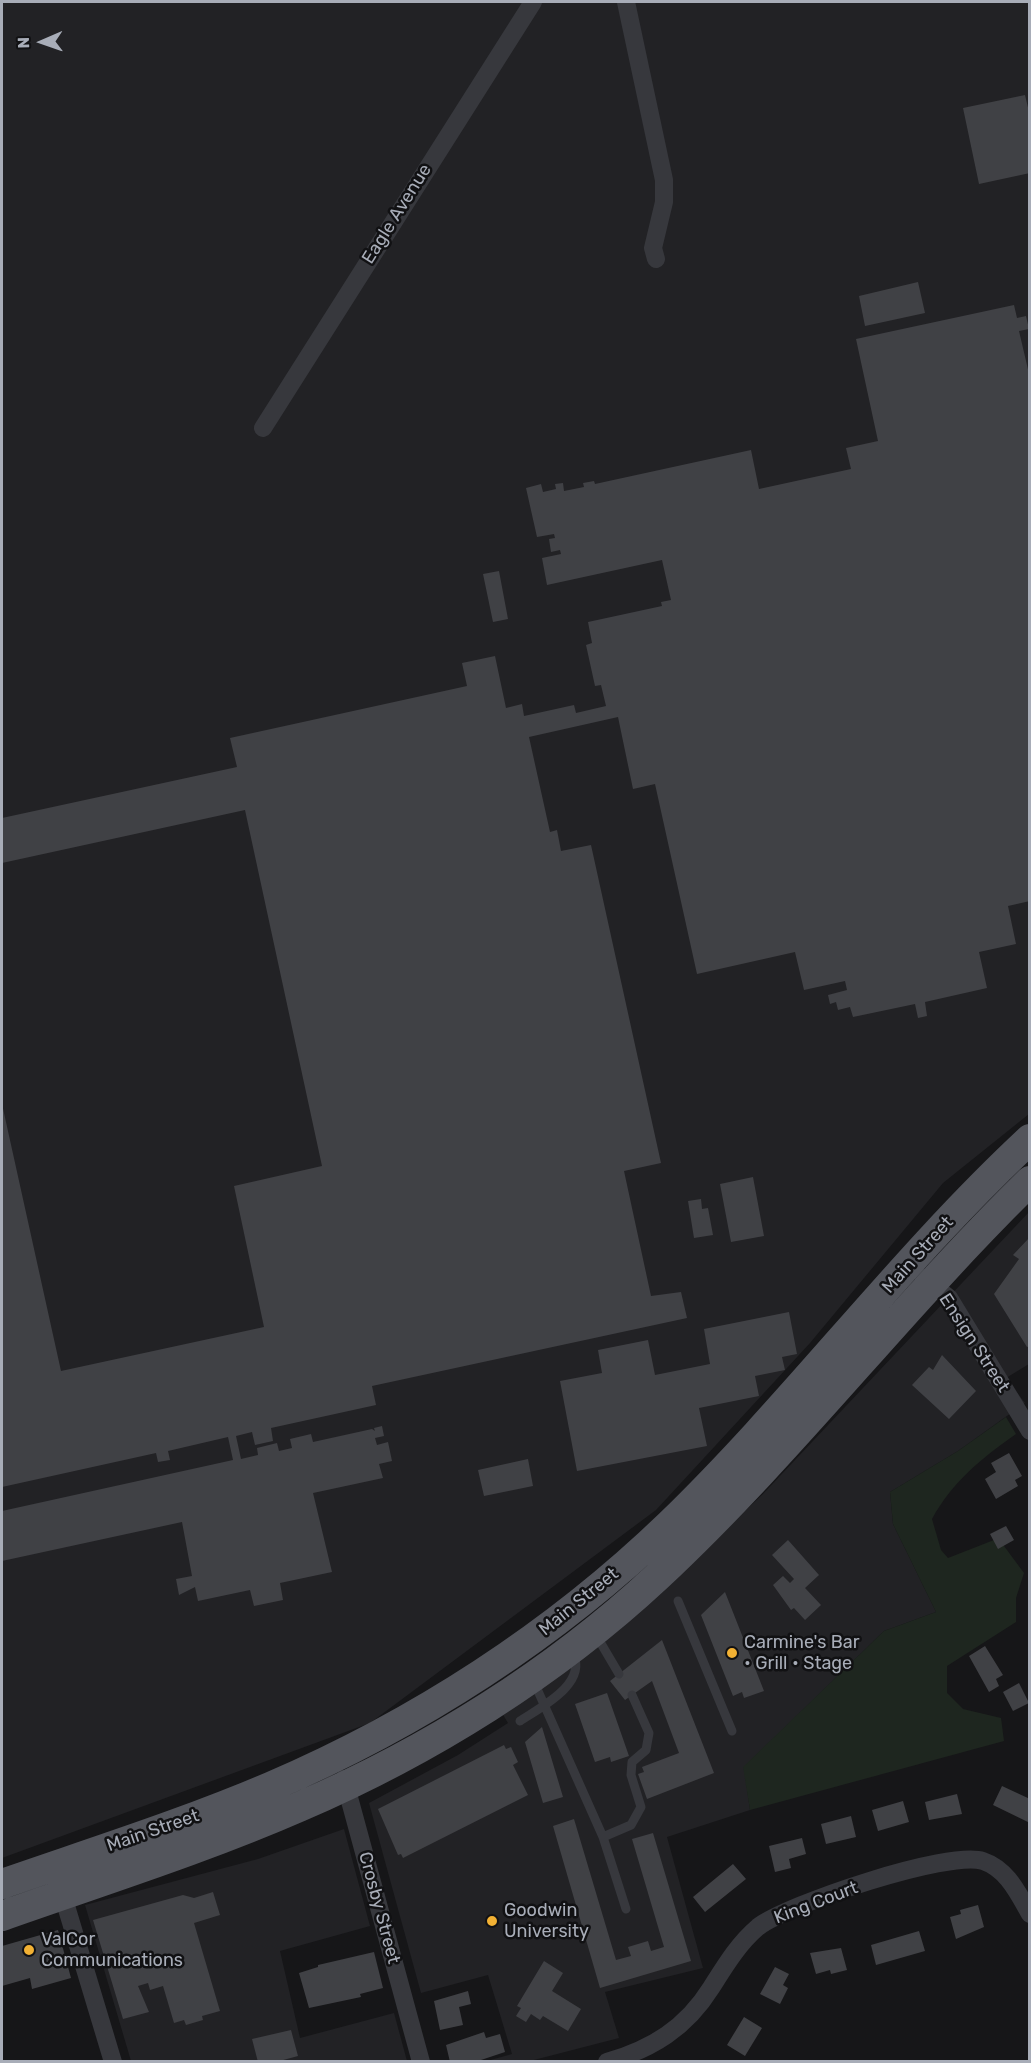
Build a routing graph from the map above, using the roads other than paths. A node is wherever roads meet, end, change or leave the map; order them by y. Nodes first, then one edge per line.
1 (533, 2) edge
2 (626, 2) edge
3 (656, 260) dead end
4 (263, 428) dead end
5 (1029, 1139) edge
6 (1029, 1181) edge
7 (907, 1267) junction
8 (932, 1283) junction
9 (1029, 1431) edge
10 (678, 1601) dead end
11 (581, 1640) junction
12 (619, 1674) dead end
13 (532, 1677) junction
14 (632, 1695) dead end
15 (545, 1704) junction
16 (520, 1721) dead end
17 (732, 1731) dead end
18 (342, 1753) junction
19 (346, 1786) junction
20 (603, 1837) junction
21 (54, 1866) junction
22 (2, 1884) edge
23 (63, 1894) junction
24 (626, 1909) dead end
25 (1029, 1914) edge
26 (2, 1916) edge
27 (632, 2058) edge
28 (113, 2061) edge
29 (421, 2061) edge
30 (607, 2061) edge

1 - 4 street, Eagle Avenue
2 - 3 street
5 - 7 main road, Main Street
6 - 8 main road, Main Street
7 - 8 street, Ensign Street
7 - 18 main road, Main Street
8 - 9 street, Ensign Street
8 - 11 main road, Main Street
10 - 17 lane
11 - 12 lane
11 - 13 main road, Main Street
11 - 15 lane
13 - 15 lane
13 - 19 main road, Main Street
14 - 20 lane
15 - 16 lane
15 - 20 lane
18 - 19 street, Crosby Street
18 - 21 main road, Main Street
19 - 23 main road, Main Street
19 - 29 street, Crosby Street
20 - 24 lane
21 - 22 main road, Main Street
21 - 23 street
23 - 26 main road, Main Street
23 - 28 street
25 - 27 street, King Court
27 - 30 street, King Court

